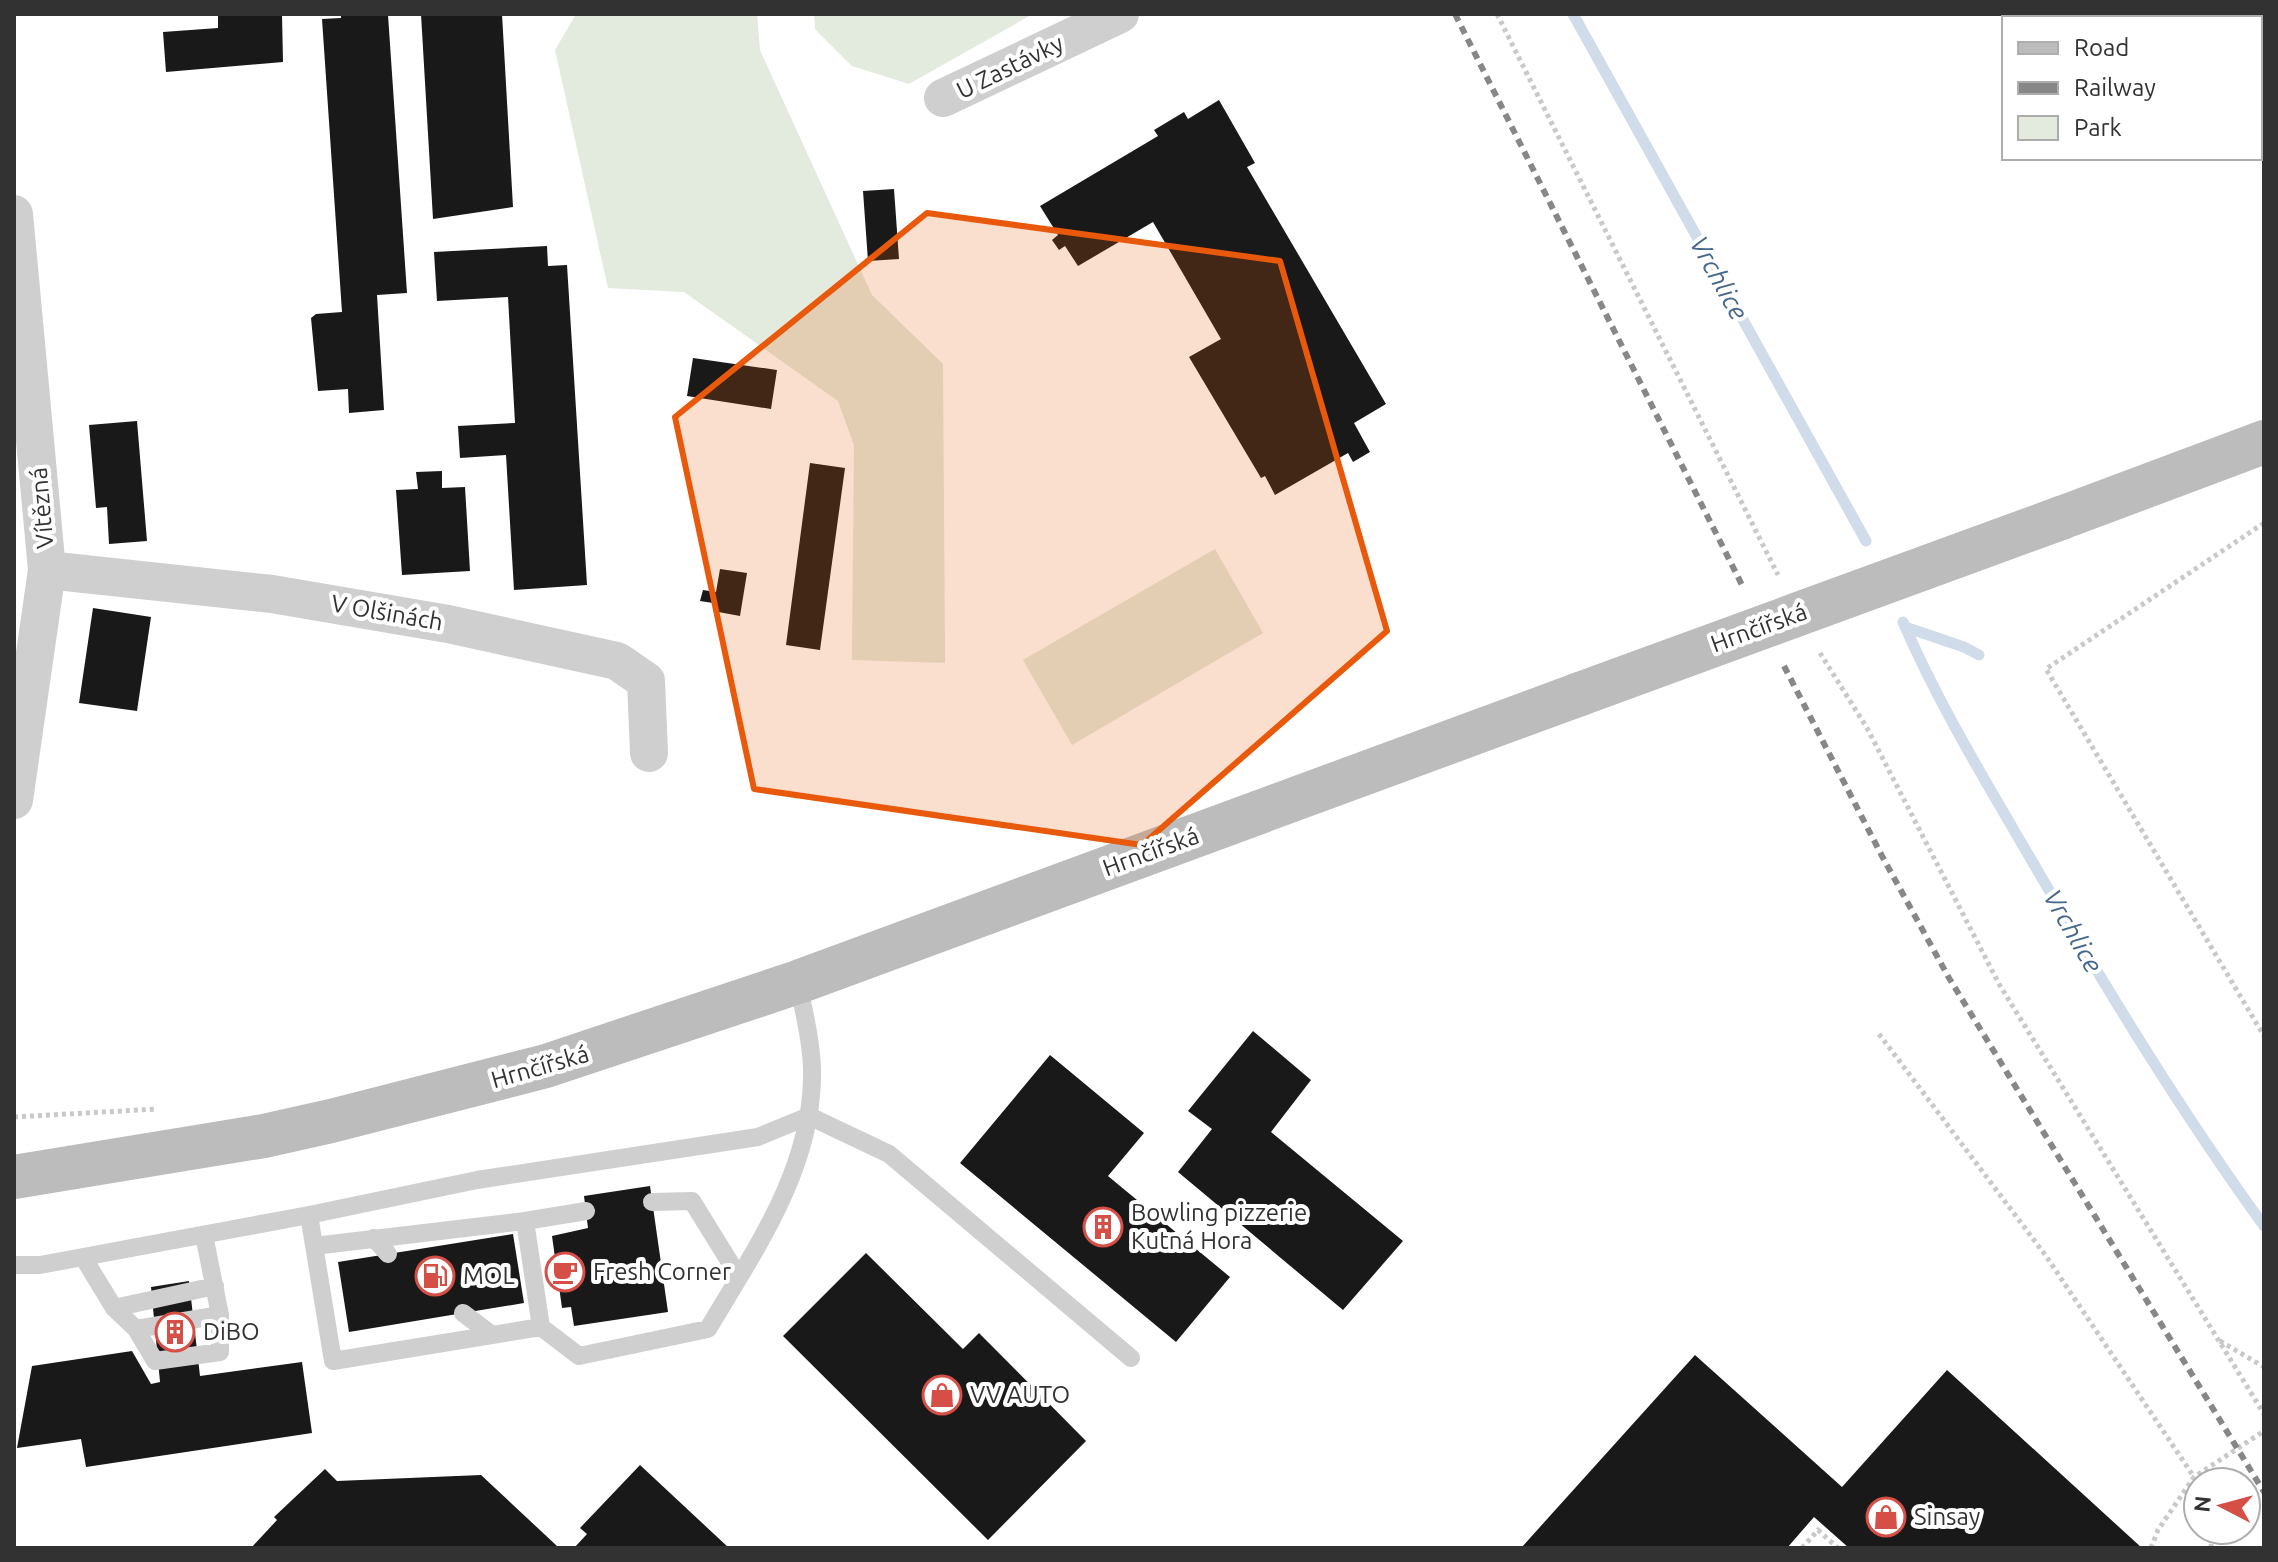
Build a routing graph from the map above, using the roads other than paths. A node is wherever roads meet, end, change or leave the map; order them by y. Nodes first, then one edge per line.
1 (1120, 14) edge
2 (943, 98) dead end
3 (14, 214) edge
4 (2264, 442) edge
5 (47, 570) junction
6 (649, 753) dead end
7 (14, 800) edge
8 (798, 982) junction
9 (809, 1116) junction
10 (14, 1177) edge
11 (652, 1202) dead end
12 (586, 1211) dead end
13 (309, 1215) junction
14 (525, 1221) junction
15 (204, 1235) junction
16 (374, 1238) junction
17 (314, 1246) junction
18 (388, 1254) dead end
19 (83, 1257) junction
20 (14, 1265) edge
21 (739, 1277) junction
22 (215, 1286) junction
23 (114, 1308) junction
24 (463, 1313) dead end
25 (220, 1315) junction
26 (541, 1327) junction
27 (136, 1329) junction
28 (492, 1335) junction
29 (1131, 1358) dead end

1 - 2 street, U Zastávky
3 - 5 street, Vítězná
4 - 8 main road, Hrnčířská, bridge
5 - 6 street, V Olšinách
5 - 7 street, Vítězná
8 - 9 lane
8 - 10 main road, Hrnčířská
9 - 13 lane
9 - 21 lane
9 - 29 lane
11 - 21 lane
12 - 14 lane
13 - 15 lane
13 - 17 lane
14 - 16 lane
14 - 26 lane
15 - 19 lane
15 - 22 lane
16 - 17 lane
16 - 18 lane
17 - 28 lane
19 - 20 lane
19 - 23 lane
21 - 26 lane
22 - 23 lane
22 - 25 lane
23 - 27 lane
24 - 28 lane
25 - 27 lane
25 - 27 lane
26 - 28 lane

